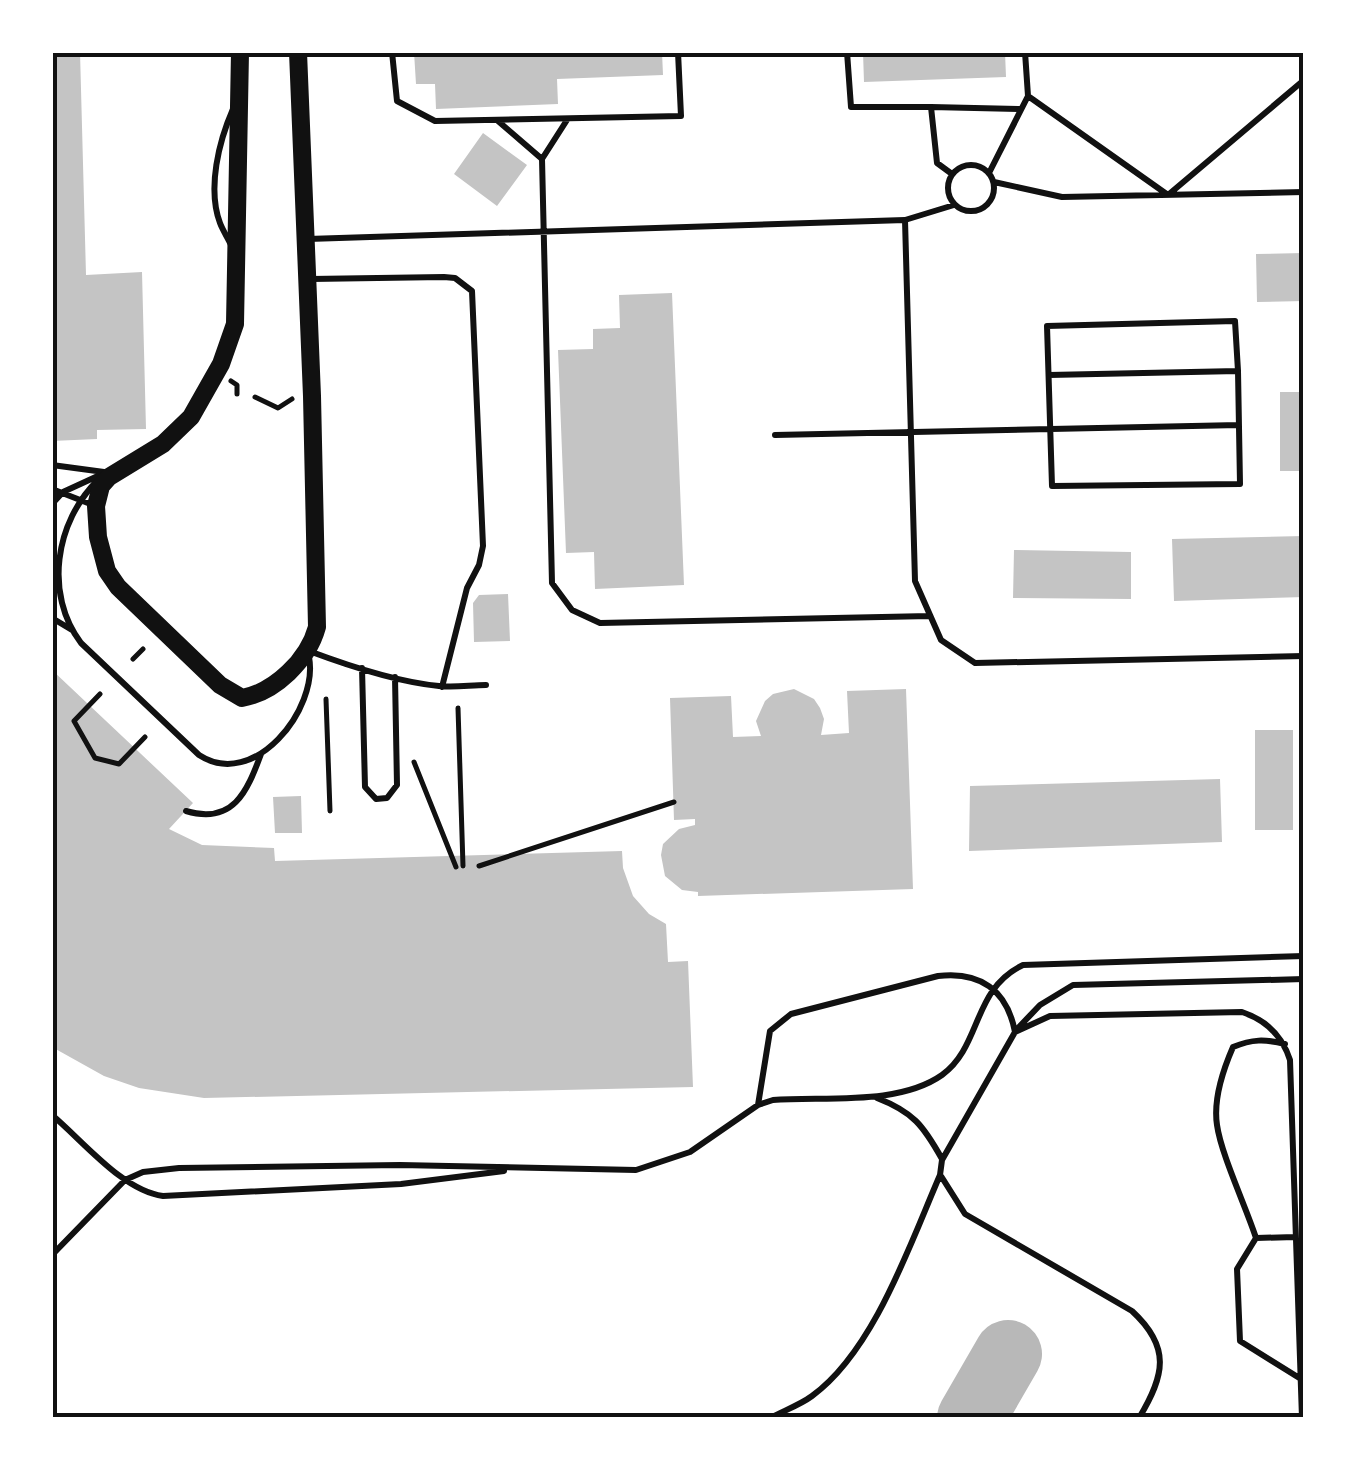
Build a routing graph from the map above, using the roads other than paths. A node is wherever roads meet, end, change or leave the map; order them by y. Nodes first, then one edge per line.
1 (240, 52) edge
2 (298, 52) edge
3 (392, 52) edge
4 (678, 52) edge
5 (847, 52) edge
6 (1025, 52) edge
7 (1304, 80) edge
8 (1028, 96) junction
9 (930, 108) junction
10 (1021, 109) junction
11 (567, 120) junction
12 (498, 122) junction
13 (542, 159) junction
14 (989, 172) junction
15 (952, 174) junction
16 (994, 182) junction
17 (1304, 192) edge
18 (1168, 195) junction
19 (954, 205) junction
20 (904, 220) junction
21 (544, 232) junction
22 (304, 239) junction
23 (306, 279) junction
24 (1238, 371) junction
25 (1050, 375) junction
26 (1239, 426) junction
27 (1050, 428) junction
28 (911, 431) junction
29 (775, 435) dead end
30 (52, 465) edge
31 (113, 472) junction
32 (52, 489) edge
33 (63, 492) junction
34 (88, 502) junction
35 (52, 504) edge
36 (930, 616) junction
37 (52, 618) edge
38 (72, 630) junction
39 (308, 650) junction
40 (1304, 656) edge
41 (362, 668) junction
42 (395, 676) junction
43 (486, 685) dead end
44 (442, 687) junction
45 (260, 754) junction
46 (186, 811) dead end
47 (1304, 956) edge
48 (1304, 979) edge
49 (993, 987) junction
50 (1015, 1032) junction
51 (1285, 1044) junction
52 (875, 1098) junction
53 (758, 1105) junction
54 (52, 1115) edge
55 (942, 1160) junction
56 (525, 1168) junction
57 (940, 1176) junction
58 (126, 1180) junction
59 (1295, 1237) junction
60 (1256, 1238) junction
61 (52, 1254) edge
62 (1302, 1379) edge
63 (770, 1418) edge
64 (1139, 1418) edge
65 (1302, 1418) edge

1 - 31 main road
2 - 22 main road
3 - 12 lane
4 - 11 lane
5 - 9 lane
6 - 8 lane
7 - 18 lane
8 - 10 lane
8 - 18 lane
9 - 10 lane
9 - 15 lane
10 - 14 lane
11 - 12 lane
11 - 13 lane
12 - 13 lane
13 - 21 lane
14 - 15 lane
14 - 16 lane
15 - 19 lane
16 - 18 lane
16 - 19 lane
17 - 18 lane
19 - 20 lane
20 - 21 lane
20 - 28 lane
21 - 22 lane
21 - 36 lane
22 - 23 main road
23 - 39 main road
23 - 44 lane
24 - 25 lane
24 - 25 lane
24 - 26 lane
25 - 27 lane
26 - 27 lane
26 - 27 lane
27 - 28 lane
28 - 29 lane
28 - 36 lane
30 - 31 lane
31 - 33 lane
31 - 34 main road
32 - 33 lane
33 - 34 lane
33 - 35 lane
34 - 38 lane
34 - 39 main road
36 - 40 lane
37 - 38 lane
38 - 45 lane
39 - 41 lane
39 - 45 lane
41 - 42 lane
41 - 42 lane
42 - 44 lane
43 - 44 lane
45 - 46 lane
47 - 49 lane
48 - 50 lane
49 - 50 lane
49 - 52 lane
49 - 53 lane
50 - 51 lane
50 - 55 lane
51 - 59 lane
51 - 60 lane
52 - 53 lane
52 - 55 lane
53 - 56 lane
54 - 58 lane
55 - 57 lane
56 - 58 lane
56 - 58 lane
57 - 63 lane
57 - 64 lane
58 - 61 lane
59 - 60 lane
59 - 62 lane
60 - 62 lane
62 - 65 lane

